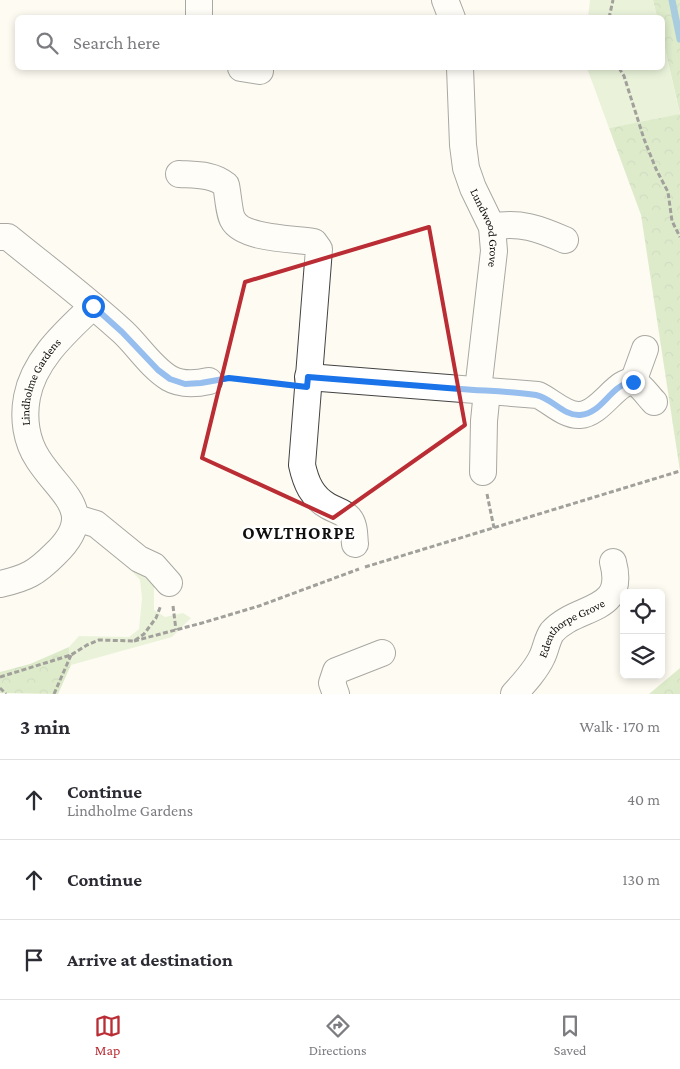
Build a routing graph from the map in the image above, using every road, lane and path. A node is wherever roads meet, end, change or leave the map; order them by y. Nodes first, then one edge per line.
1 (199, 0) edge
2 (445, 0) edge
3 (613, 0) edge
4 (199, 15) edge
5 (451, 15) edge
6 (610, 15) edge
7 (460, 70) edge
8 (620, 70) edge
9 (179, 174) dead end
10 (492, 227) junction
11 (0, 237) edge
12 (680, 237) edge
13 (565, 240) dead end
14 (93, 306) junction
15 (645, 349) dead end
16 (210, 381) joint
17 (308, 382) junction
18 (633, 382) junction
19 (483, 391) junction
20 (654, 402) dead end
21 (680, 471) edge
22 (483, 472) joint
23 (76, 518) junction
24 (494, 528) junction
25 (355, 544) dead end
26 (613, 562) dead end
27 (169, 583) joint
28 (0, 584) edge
29 (134, 641) junction
30 (382, 653) dead end
31 (71, 655) junction
32 (0, 677) edge
33 (0, 688) edge
34 (6, 694) edge
35 (54, 694) edge
36 (336, 694) edge
37 (514, 694) edge

1 - 4 street
2 - 5 street
3 - 6 path
7 - 10 street, Lundwood Grove
8 - 12 path
9 - 17 street
10 - 13 street
10 - 19 street, Lundwood Grove
11 - 14 street
14 - 16 street
14 - 23 street, Lindholme Gardens
15 - 18 street
16 - 17 path
17 - 19 street
17 - 25 street
18 - 19 street
18 - 20 street
19 - 22 street, Lundwood Grove
21 - 24 path
22 - 24 path
23 - 27 street
23 - 28 street
24 - 29 path
26 - 37 street, Edenthorpe Grove
27 - 29 path
29 - 31 path
30 - 36 street
31 - 32 path
31 - 35 path
33 - 34 path

